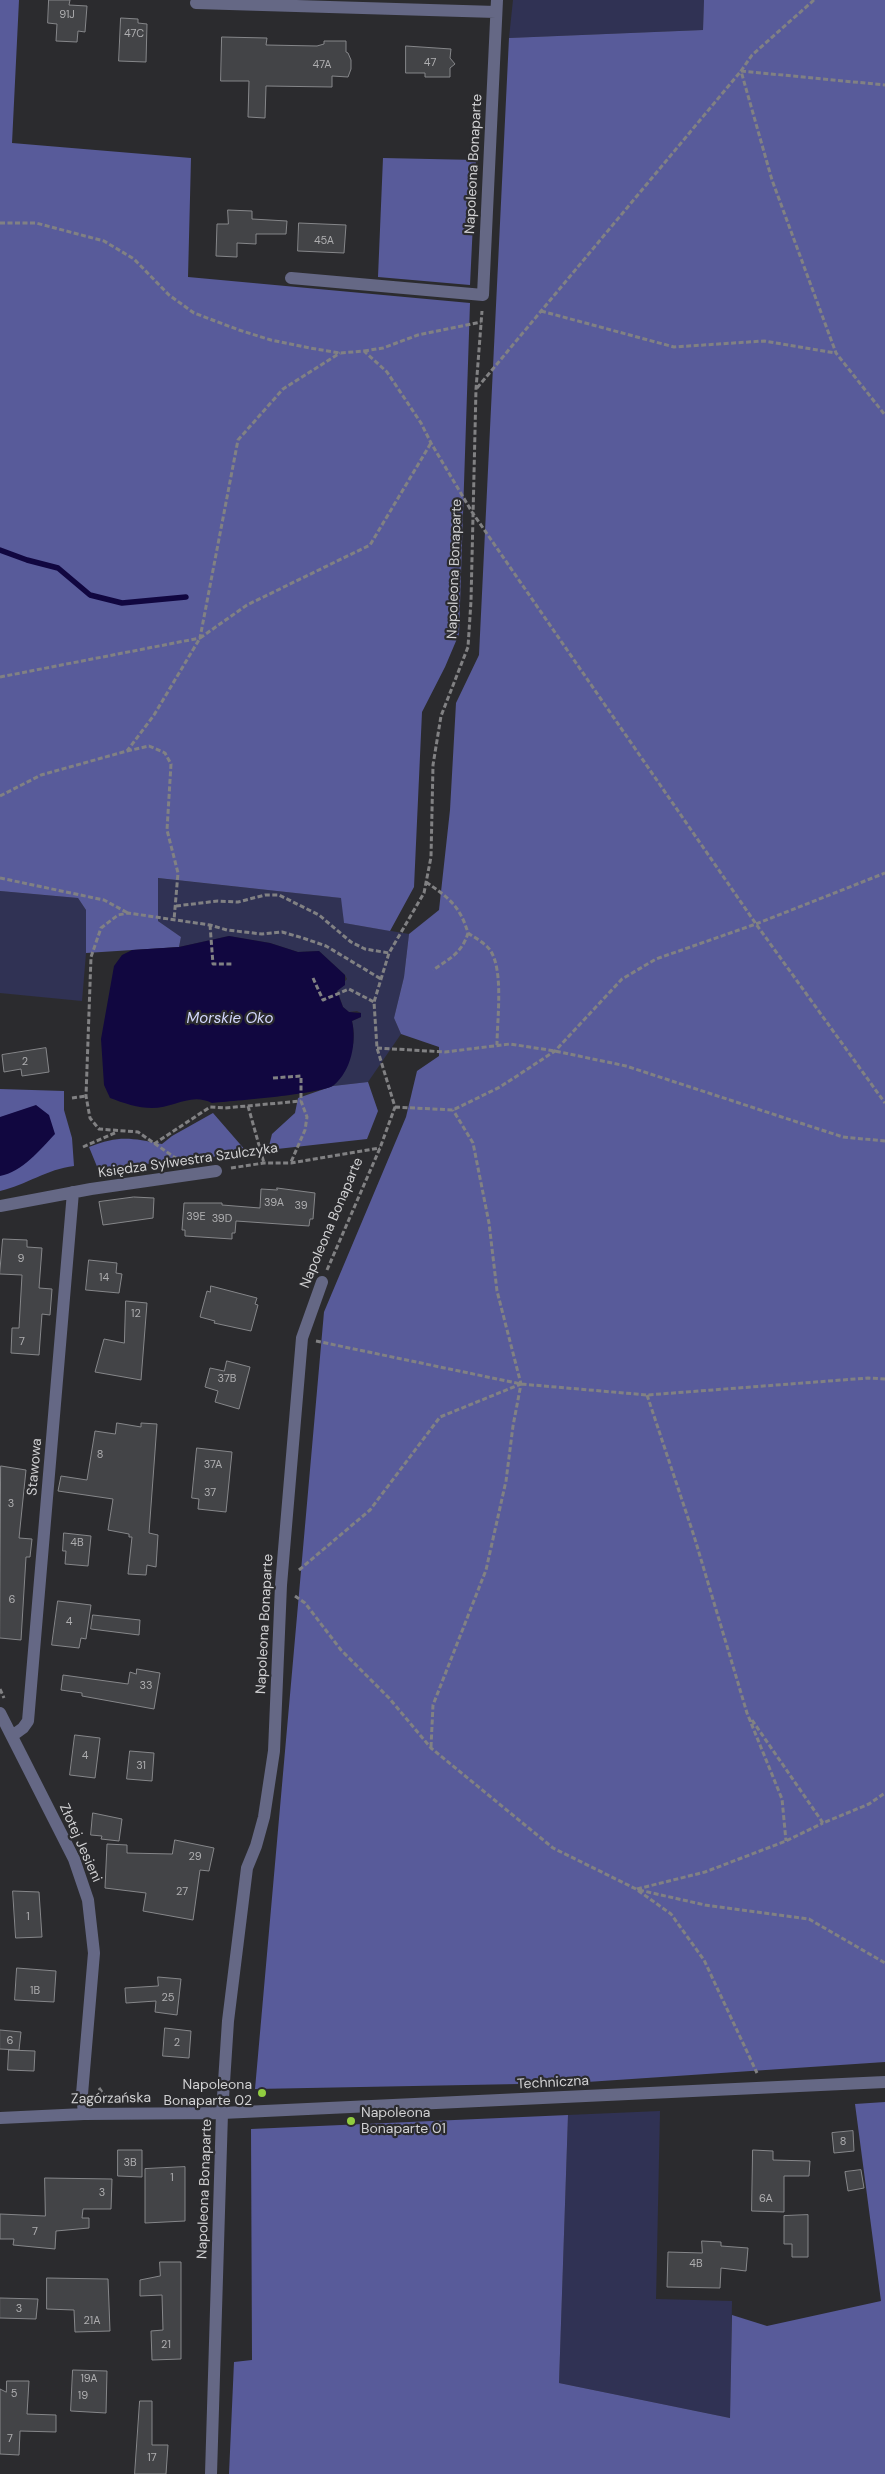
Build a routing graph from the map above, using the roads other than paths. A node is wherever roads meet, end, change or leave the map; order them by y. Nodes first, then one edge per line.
1 (196, 3) dead end
2 (496, 6) edge
3 (291, 278) dead end
4 (216, 1171) road end
5 (73, 1192) junction
6 (0, 1206) edge
7 (322, 1282) road end
8 (0, 1713) edge
9 (12, 1736) junction
10 (885, 2082) edge
11 (222, 2113) junction
12 (84, 2114) junction
13 (0, 2118) edge
14 (211, 2474) edge

1 - 2 street
2 - 3 street, Napoleona Bonaparte
4 - 5 street, Księdza Sylwestra Szulczyka
5 - 6 street, Księdza Sylwestra Szulczyka
5 - 9 street, Stawowa
7 - 11 street, Napoleona Bonaparte
8 - 9 street, Złotej Jesieni
9 - 12 street, Złotej Jesieni
10 - 11 street, Techniczna
11 - 12 street, Zagórzańska
11 - 14 street, Napoleona Bonaparte
12 - 13 street, Zagórzańska

